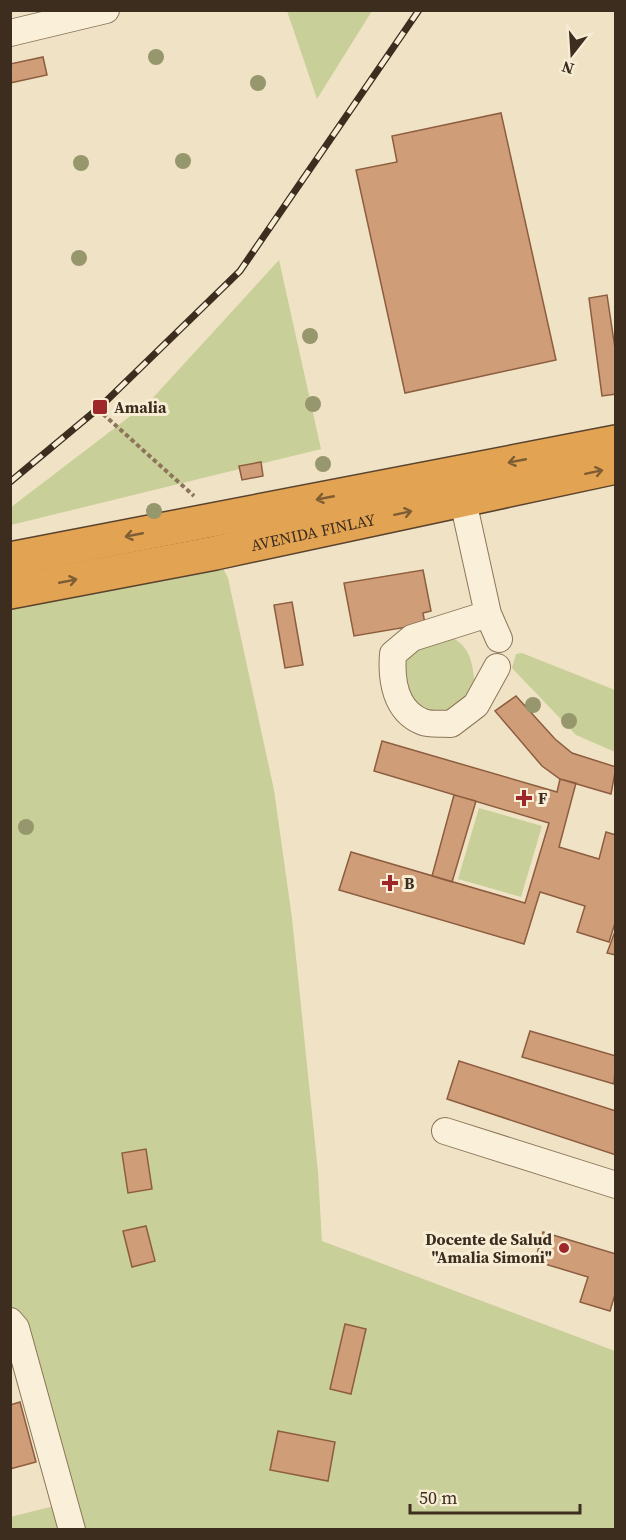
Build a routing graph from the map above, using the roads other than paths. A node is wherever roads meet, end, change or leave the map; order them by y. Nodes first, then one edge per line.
1 (106, 10) edge
2 (10, 33) edge
3 (615, 442) edge
4 (615, 467) edge
5 (459, 487) junction
6 (10, 560) edge
7 (10, 592) edge
8 (488, 614) junction
9 (499, 639) dead end
10 (497, 667) dead end
11 (445, 1131) dead end
12 (615, 1185) edge
13 (10, 1321) edge
14 (72, 1530) edge

1 - 2 street
3 -> 5 highway, AVENIDA FINLAY
5 -> 4 highway, AVENIDA FINLAY
5 -> 6 highway, AVENIDA FINLAY
7 -> 5 highway, AVENIDA FINLAY
5 - 8 street
8 - 9 street
8 - 10 street
11 - 12 street
13 - 14 street

